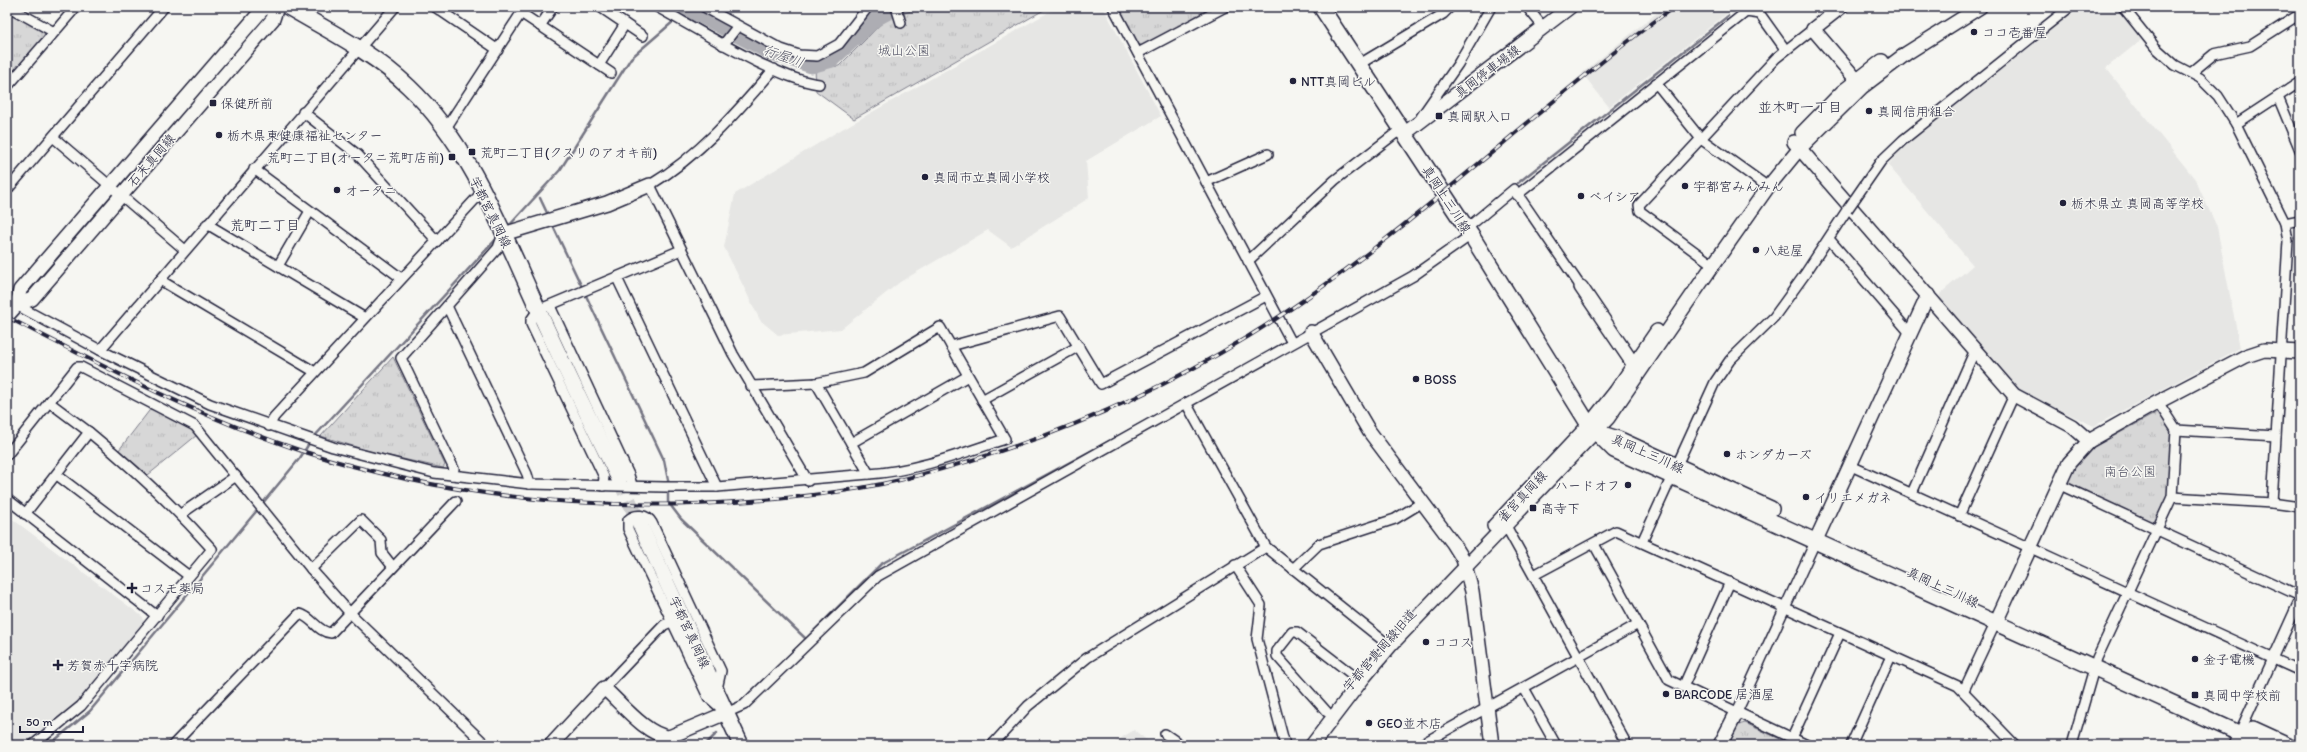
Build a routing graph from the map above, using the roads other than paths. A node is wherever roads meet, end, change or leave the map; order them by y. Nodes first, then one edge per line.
1 (9, 7) edge
2 (76, 7) edge
3 (164, 7) edge
4 (268, 7) edge
5 (277, 7) edge
6 (288, 7) edge
7 (395, 7) edge
8 (435, 7) edge
9 (553, 7) edge
10 (600, 7) edge
11 (657, 7) edge
12 (704, 7) edge
13 (868, 7) edge
14 (896, 7) edge
15 (1113, 7) edge
16 (1225, 7) edge
17 (1321, 7) edge
18 (1450, 7) edge
19 (1491, 7) edge
20 (1527, 7) edge
21 (1570, 7) edge
22 (1841, 7) edge
23 (1965, 7) edge
24 (1980, 7) edge
25 (2070, 7) edge
26 (2123, 7) edge
27 (523, 10) edge
28 (2300, 14) edge
29 (901, 23) dead end
30 (625, 24) junction
31 (540, 26) junction
32 (737, 26) junction
33 (1544, 28) junction
34 (1813, 29) junction
35 (54, 32) junction
36 (643, 36) dead end
37 (724, 45) junction
38 (359, 49) junction
39 (1785, 49) junction
40 (498, 50) junction
41 (1138, 53) junction
42 (598, 65) junction
43 (1358, 65) junction
44 (774, 70) junction
45 (611, 73) dead end
46 (2191, 73) junction
47 (2300, 82) edge
48 (1656, 83) junction
49 (1859, 83) junction
50 (819, 84) dead end
51 (7, 87) edge
52 (2278, 97) junction
53 (303, 112) junction
54 (1418, 124) junction
55 (2236, 124) junction
56 (446, 128) junction
57 (1404, 134) junction
58 (53, 137) junction
59 (1701, 139) junction
60 (1797, 145) junction
61 (2299, 145) edge
62 (1268, 154) dead end
63 (254, 169) junction
64 (1206, 182) junction
65 (110, 185) junction
66 (650, 185) junction
67 (1765, 185) junction
68 (7, 190) edge
69 (482, 192) junction
70 (121, 195) junction
71 (1517, 195) junction
72 (310, 211) junction
73 (2300, 220) edge
74 (2285, 222) junction
75 (207, 224) junction
76 (1469, 232) junction
77 (503, 234) junction
78 (1829, 239) junction
79 (437, 240) junction
80 (186, 250) junction
81 (681, 250) junction
82 (1248, 262) junction
83 (1710, 262) junction
84 (278, 266) junction
85 (401, 278) junction
86 (617, 278) junction
87 (160, 280) junction
88 (1581, 288) joint
89 (1928, 295) junction
90 (1266, 296) junction
91 (12, 302) edge
92 (447, 306) junction
93 (544, 308) junction
94 (7, 316) edge
95 (365, 318) junction
96 (1312, 332) junction
97 (1910, 333) junction
98 (1292, 343) junction
99 (951, 346) junction
100 (1079, 346) junction
101 (100, 350) junction
102 (1976, 350) junction
103 (2282, 350) junction
104 (2300, 352) edge
105 (1634, 365) junction
106 (314, 372) junction
107 (968, 376) junction
108 (816, 383) junction
109 (751, 386) junction
110 (2014, 395) junction
111 (982, 400) junction
112 (49, 402) junction
113 (2158, 402) junction
114 (1186, 403) junction
115 (269, 426) junction
116 (1593, 429) junction
117 (2176, 430) junction
118 (89, 432) junction
119 (2276, 436) junction
120 (2089, 441) junction
121 (851, 443) junction
122 (9, 449) edge
123 (1849, 465) junction
124 (1674, 471) junction
125 (869, 474) junction
126 (57, 475) junction
127 (236, 476) junction
128 (452, 476) junction
129 (808, 481) junction
130 (625, 482) junction
131 (530, 484) junction
132 (2058, 484) junction
133 (603, 486) junction
134 (717, 487) junction
135 (1912, 493) junction
136 (2172, 497) junction
137 (7, 499) edge
138 (456, 502) dead end
139 (1423, 502) junction
140 (2272, 502) junction
141 (2300, 507) edge
142 (25, 514) junction
143 (181, 514) junction
144 (1959, 516) junction
145 (638, 520) tunnel mouth
146 (1506, 526) junction
147 (2156, 530) junction
148 (1818, 535) junction
149 (1642, 542) junction
150 (1594, 544) junction
151 (1266, 546) junction
152 (2030, 548) junction
153 (1464, 564) junction
154 (1236, 565) junction
155 (393, 567) junction
156 (311, 569) junction
157 (1293, 569) junction
158 (189, 576) junction
159 (1534, 576) junction
160 (1730, 582) junction
161 (2128, 592) junction
162 (2300, 596) edge
163 (2300, 599) edge
164 (1785, 607) junction
165 (349, 612) junction
166 (157, 616) junction
167 (1998, 617) junction
168 (671, 622) junction
169 (1638, 624) junction
170 (1840, 633) junction
171 (1387, 643) junction
172 (1892, 656) junction
173 (1578, 657) junction
174 (2273, 658) junction
175 (2096, 662) junction
176 (2300, 671) edge
177 (1354, 676) junction
178 (1683, 687) junction
179 (604, 688) junction
180 (1524, 688) junction
181 (717, 689) junction
182 (1964, 690) junction
183 (1487, 707) junction
184 (1327, 712) junction
185 (1737, 712) junction
186 (726, 713) junction
187 (1165, 734) dead end
188 (2239, 734) edge
189 (1792, 738) junction
190 (33, 745) edge
191 (173, 745) edge
192 (486, 745) edge
193 (551, 745) edge
194 (741, 745) edge
195 (992, 745) edge
196 (1180, 745) edge
197 (1285, 745) edge
198 (1302, 745) edge
199 (1312, 745) edge
200 (1420, 745) edge
201 (1492, 745) edge
202 (1556, 745) edge
203 (1627, 745) edge
204 (1720, 745) edge
205 (1807, 745) edge
206 (1851, 745) edge
207 (2015, 745) edge
208 (2072, 745) edge
209 (2265, 745) edge
210 (2288, 745) edge

1 - 35 street
2 - 35 street
3 - 58 street
4 - 65 street, 石末真岡線
5 - 70 street, 石末真岡線
6 - 38 main road, 宇都宮真岡線
7 - 38 street
8 - 40 street
9 - 31 street
10 - 30 street
11 - 37 street
12 - 32 street
13 - 32 street
14 - 29 street
15 - 41 street
16 - 41 street
17 - 43 main road, 真岡上三川線
18 - 43 street
19 - 54 street
20 - 33 street
21 - 33 street, 真岡停車場線
22 - 34 street
23 - 49 street
24 - 49 street
25 - 78 street, bridge
26 - 46 street
27 - 31 street
27 - 40 street
28 - 46 street
30 - 36 street
30 - 42 street
31 - 42 street
32 - 37 street
33 - 54 street, 真岡停車場線
34 - 39 street
34 - 49 street
35 - 51 street
37 - 44 street
38 - 53 street
38 - 56 main road, 宇都宮真岡線
39 - 48 street
39 - 59 street
40 - 56 street
41 - 64 street
42 - 45 street
43 - 57 main road, 真岡上三川線
44 - 50 street
44 - 66 street
46 - 55 street
47 - 52 street
48 - 59 street
48 - 71 street
49 - 60 street
52 - 55 street
52 - 61 street
53 - 63 street
53 - 79 street
54 - 57 street, 真岡停車場線
55 - 74 street
56 - 69 main road, 宇都宮真岡線
57 - 76 main road, 真岡上三川線
57 - 82 street
58 - 65 street
58 - 68 street
59 - 67 street
59 - 83 street
60 - 67 street
60 - 89 street
62 - 64 street
63 - 72 street
63 - 75 street
64 - 82 street
65 - 70 street
65 - 91 street, 石末真岡線
66 - 77 street
66 - 81 street
67 - 83 street
69 - 77 main road, 宇都宮真岡線
69 - 79 street
70 - 80 street
70 - 91 street, 石末真岡線
71 - 76 street
71 - 88 street
72 - 84 street
72 - 85 street
73 - 74 street
74 - 103 street
75 - 80 street
75 - 84 street
76 - 96 street
76 - 116 main road, 真岡上三川線
77 - 92 street
77 - 93 main road, 宇都宮真岡線
78 - 97 street
78 - 124 street
79 - 85 street
80 - 87 street
81 - 86 street
81 - 109 street
82 - 90 street
83 - 105 street
83 - 116 street
84 - 95 street
85 - 95 street
86 - 93 street
86 - 134 street
87 - 101 street
87 - 106 street
88 - 105 street
89 - 97 street
89 - 102 street
90 - 98 street
90 - 100 street
91 - 94 street, 石末真岡線
91 - 101 street
92 - 128 street
92 - 131 street
93 - 130 main road, 宇都宮真岡線
93 - 133 street
95 - 106 street
96 - 98 street
96 - 139 street
97 - 123 street
98 - 114 street
99 - 100 street
99 - 107 street
99 - 108 street
100 - 111 street
101 - 115 street
102 - 110 street
102 - 135 street
103 - 104 street
103 - 113 street
103 - 119 street
105 - 116 street
106 - 115 street
107 - 111 street
107 - 121 street
108 - 109 street
108 - 121 street
109 - 129 street
110 - 120 street
110 - 144 street
111 - 125 street
112 - 118 street
112 - 122 street
112 - 127 street
113 - 117 street
113 - 120 street
114 - 151 street
114 - 186 street
115 - 128 street
116 - 124 main road, 真岡上三川線
116 - 146 street, 雀宮真岡線
116 - 153 street, 雀宮真岡線
117 - 119 street
117 - 136 street
118 - 126 street
118 - 143 street
119 - 140 street
120 - 132 street
121 - 125 street
123 - 135 street
123 - 148 street
124 - 148 main road, 真岡上三川線
124 - 149 street
125 - 129 street
126 - 142 street
126 - 158 street
127 - 143 street
127 - 156 street
128 - 131 street
129 - 134 street
130 - 133 street
130 - 134 street
131 - 133 street
132 - 147 street
132 - 152 street
135 - 144 street
136 - 140 street
136 - 147 street
137 - 142 street
138 - 155 street
139 - 153 street
139 - 157 street
140 - 141 street
142 - 166 street
143 - 158 street
144 - 152 street
145 - 181 main road, 宇都宮真岡線
146 - 153 street, 雀宮真岡線
146 - 159 street
147 - 161 street
147 - 162 street
148 - 164 street
148 - 167 main road, 真岡上三川線
149 - 150 street
149 - 160 street
150 - 159 street
150 - 169 street
151 - 154 street
151 - 157 street
152 - 161 street
152 - 167 street
153 - 171 street, 宇都宮真岡線旧道
153 - 183 street
154 - 195 street
154 - 197 street
155 - 156 street
155 - 165 street
156 - 165 street
157 - 171 street
158 - 166 street
159 - 173 street
160 - 164 street
160 - 178 street
161 - 174 street
161 - 175 street
163 - 174 street
164 - 170 street
164 - 185 street
165 - 191 street
165 - 192 street
166 - 190 street
167 - 175 main road, 真岡上三川線
167 - 182 street
168 - 179 street
168 - 181 street
168 - 186 street
169 - 173 street
169 - 178 street
170 - 172 street
170 - 189 street
171 - 177 street, 宇都宮真岡線旧道
171 - 199 street, 宇都宮真岡線旧道
172 - 182 street
172 - 206 street
173 - 180 street
173 - 203 street
174 - 176 street
174 - 188 street
175 - 188 main road, 真岡上三川線
175 - 208 street
177 - 184 street, 宇都宮真岡線旧道
177 - 184 street
178 - 185 street
179 - 186 street
179 - 193 street
180 - 183 street
180 - 202 street
181 - 186 main road, 宇都宮真岡線
182 - 207 street
183 - 200 street
183 - 201 street
184 - 198 street, 宇都宮真岡線旧道
185 - 189 street
185 - 204 street
186 - 194 main road, 宇都宮真岡線
187 - 196 street
188 - 209 main road, 真岡上三川線
188 - 210 main road, 真岡上三川線
189 - 205 street

